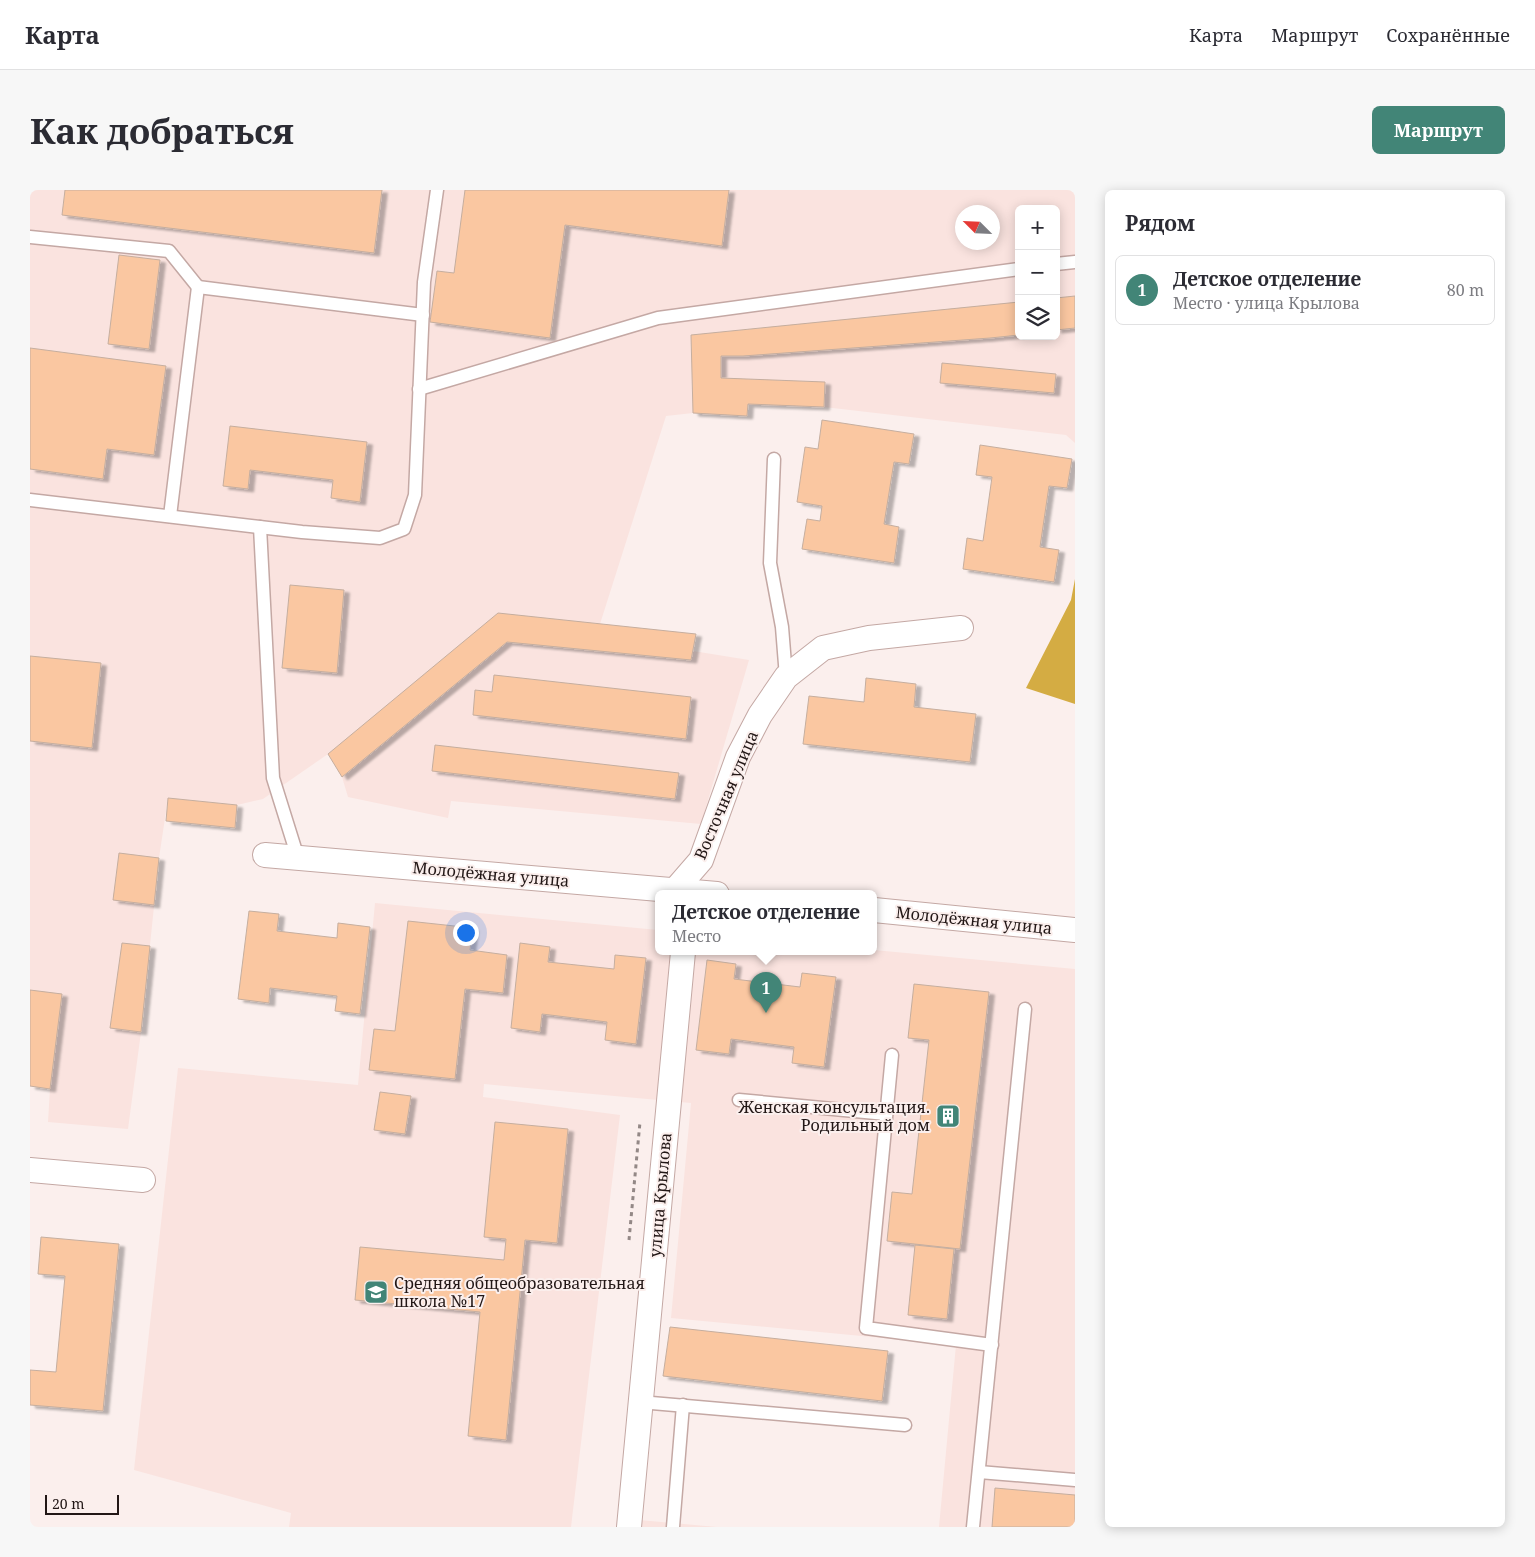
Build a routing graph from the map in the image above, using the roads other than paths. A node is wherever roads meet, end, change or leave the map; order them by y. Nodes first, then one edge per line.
1 (437, 190) edge
2 (30, 237) edge
3 (1075, 262) edge
4 (1060, 264) edge
5 (1015, 270) edge
6 (198, 287) junction
7 (423, 314) junction
8 (419, 389) junction
9 (774, 459) dead end
10 (30, 500) edge
11 (170, 516) junction
12 (260, 527) junction
13 (961, 628) dead end
14 (786, 677) junction
15 (265, 855) dead end
16 (298, 858) junction
17 (655, 890) edge
18 (678, 890) edge
19 (877, 910) edge
20 (1075, 930) edge
21 (683, 955) edge
22 (1025, 1009) dead end
23 (892, 1055) dead end
24 (739, 1100) dead end
25 (886, 1114) junction
26 (30, 1170) edge
27 (143, 1180) dead end
28 (992, 1345) junction
29 (640, 1402) junction
30 (683, 1406) junction
31 (905, 1425) dead end
32 (979, 1472) junction
33 (1075, 1480) edge
34 (629, 1527) edge
35 (673, 1527) edge
36 (973, 1527) edge

1 - 7 lane
2 - 6 lane
3 - 4 lane
5 - 8 lane
6 - 7 lane
6 - 11 lane
7 - 8 lane
8 - 12 lane
9 - 14 lane
10 - 11 lane
11 - 12 lane
12 - 16 lane
13 - 14 street, Восточная улица
14 - 18 street, Восточная улица
15 - 16 street, Молодёжная улица
16 - 17 street, Молодёжная улица
19 - 20 street, Молодёжная улица
21 - 29 street, улица Крылова
22 - 28 lane
23 - 25 lane
24 - 25 lane
25 - 28 lane
26 - 27 street
28 - 32 lane
29 - 30 lane
29 - 34 street, улица Крылова
30 - 31 lane
30 - 35 lane
32 - 33 lane
32 - 36 lane

